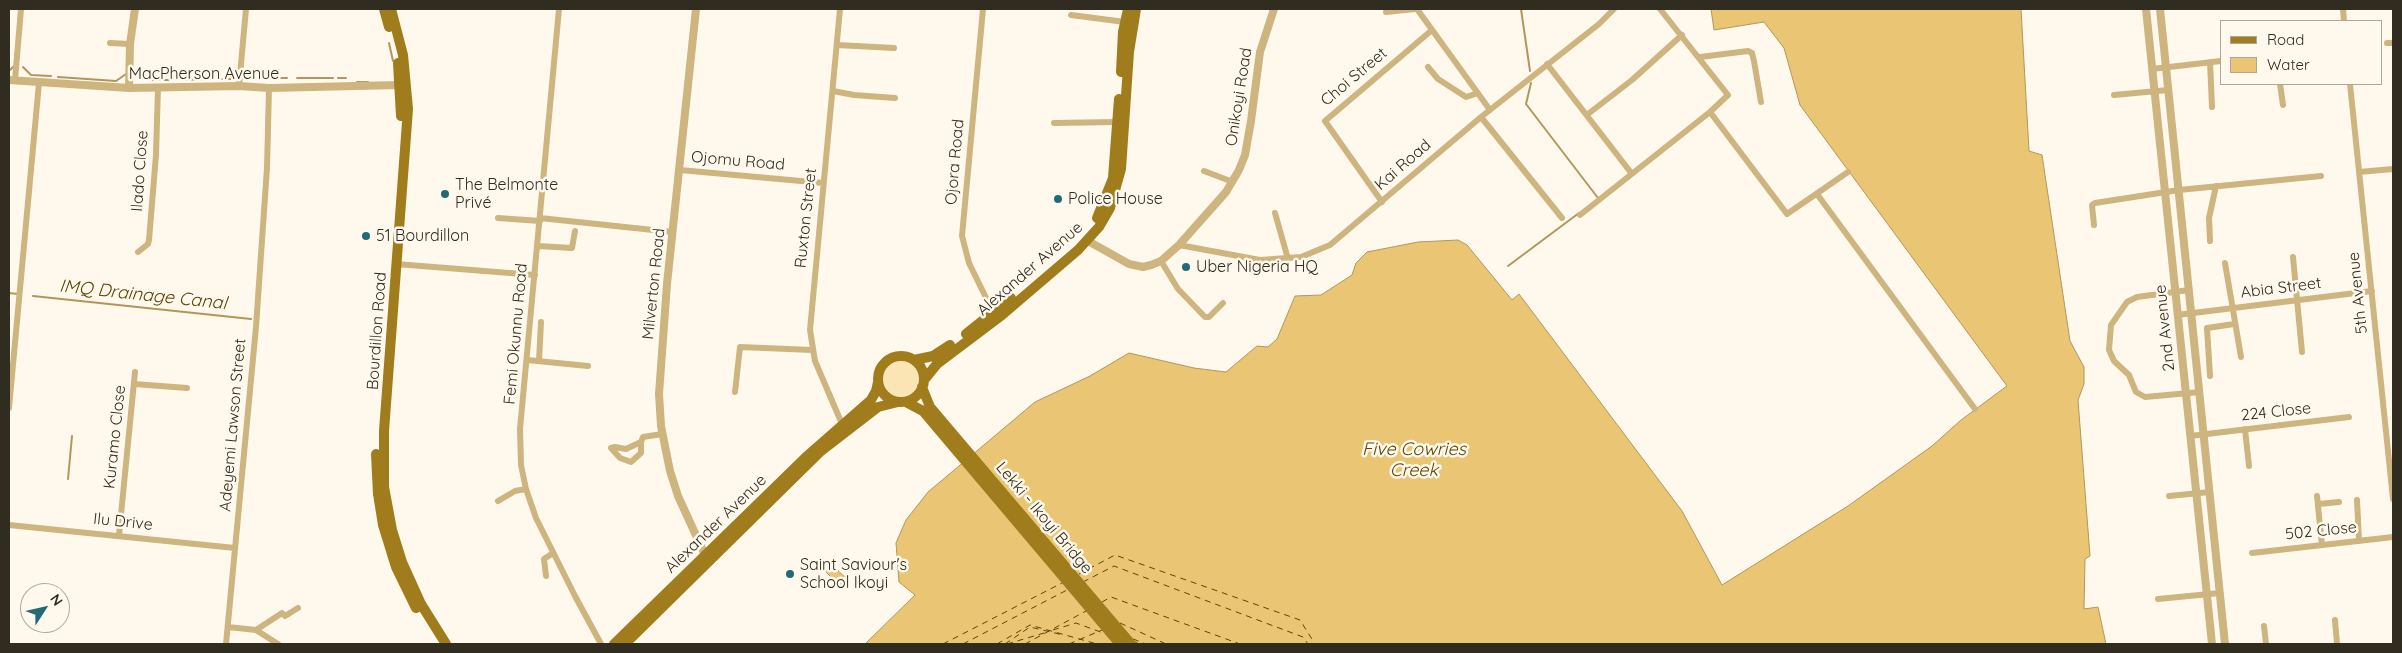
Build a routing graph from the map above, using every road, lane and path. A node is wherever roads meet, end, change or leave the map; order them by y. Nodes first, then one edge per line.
1 (21, 9) edge
2 (135, 9) edge
3 (246, 9) edge
4 (384, 9) edge
5 (392, 9) edge
6 (559, 9) edge
7 (696, 9) edge
8 (840, 9) edge
9 (983, 9) edge
10 (1128, 9) edge
11 (1136, 9) edge
12 (1274, 9) edge
13 (1416, 9) edge
14 (1614, 9) edge
15 (1661, 9) edge
16 (2146, 9) edge
17 (2160, 9) edge
18 (1386, 12) dead end
19 (1071, 15) dead end
20 (1125, 22) junction
21 (1432, 30) junction
22 (1682, 35) junction
23 (110, 43) dead end
24 (130, 44) junction
25 (837, 45) junction
26 (894, 48) dead end
27 (1700, 57) junction
28 (2220, 61) edge
29 (2210, 62) junction
30 (1547, 64) junction
31 (2166, 66) junction
32 (1428, 67) dead end
33 (2152, 69) junction
34 (12, 80) edge
35 (39, 83) junction
36 (400, 85) junction
37 (2280, 85) edge
38 (2350, 85) edge
39 (239, 86) junction
40 (158, 87) junction
41 (129, 88) junction
42 (269, 88) junction
43 (2168, 90) junction
44 (832, 91) junction
45 (2154, 92) junction
46 (1478, 93) junction
47 (2114, 95) dead end
48 (895, 98) dead end
49 (1761, 102) dead end
50 (2283, 105) dead end
51 (2212, 107) dead end
52 (1490, 110) junction
53 (1710, 112) junction
54 (1588, 114) junction
55 (1481, 116) junction
56 (1117, 122) junction
57 (1054, 124) dead end
58 (2393, 169) edge
59 (680, 170) junction
60 (1204, 171) dead end
61 (1848, 172) dead end
62 (2359, 172) junction
63 (1632, 174) junction
64 (2321, 176) dead end
65 (1233, 182) junction
66 (823, 183) junction
67 (2216, 186) junction
68 (2179, 190) junction
69 (2164, 193) junction
70 (1817, 194) junction
71 (1382, 202) junction
72 (1275, 213) dead end
73 (1580, 215) dead end
74 (498, 218) dead end
75 (1562, 218) dead end
76 (540, 220) junction
77 (2094, 224) dead end
78 (575, 231) dead end
79 (672, 232) junction
80 (2210, 240) dead end
81 (1088, 241) junction
82 (1180, 245) junction
83 (538, 246) junction
84 (138, 252) dead end
85 (2293, 257) dead end
86 (1288, 259) junction
87 (1161, 261) junction
88 (2225, 263) dead end
89 (396, 264) junction
90 (535, 275) junction
91 (2189, 290) junction
92 (2372, 291) junction
93 (2175, 294) junction
94 (2298, 300) junction
95 (1223, 303) dead end
96 (2232, 308) junction
97 (993, 312) junction
98 (2192, 312) junction
99 (2177, 315) junction
100 (541, 322) dead end
101 (2234, 324) junction
102 (812, 350) junction
103 (2302, 352) dead end
104 (2241, 357) dead end
105 (527, 360) junction
106 (914, 360) junction
107 (538, 361) junction
108 (588, 366) dead end
109 (135, 372) dead end
110 (2210, 376) dead end
111 (878, 382) junction
112 (134, 384) junction
113 (923, 384) junction
114 (187, 388) dead end
115 (735, 392) dead end
116 (2200, 392) junction
117 (2186, 395) junction
118 (902, 402) junction
119 (9, 408) edge
120 (1975, 409) dead end
121 (2393, 413) edge
122 (930, 414) junction
123 (2385, 414) junction
124 (2349, 417) dead end
125 (842, 424) junction
126 (2245, 429) junction
127 (2205, 433) junction
128 (662, 434) junction
129 (2190, 436) junction
130 (641, 442) junction
131 (2249, 466) dead end
132 (526, 489) junction
133 (2210, 492) junction
134 (2196, 494) junction
135 (2169, 496) dead end
136 (2318, 496) dead end
137 (2393, 499) edge
138 (2357, 500) dead end
139 (498, 501) dead end
140 (2339, 502) dead end
141 (2319, 504) junction
142 (9, 526) edge
143 (120, 535) junction
144 (2393, 537) edge
145 (2359, 541) junction
146 (2322, 545) junction
147 (235, 548) junction
148 (553, 553) junction
149 (2252, 553) dead end
150 (705, 555) junction
151 (546, 576) dead end
152 (2220, 593) junction
153 (2206, 596) junction
154 (2158, 599) dead end
155 (298, 608) dead end
156 (2335, 620) dead end
157 (2264, 626) dead end
158 (228, 627) junction
159 (256, 630) junction
160 (226, 644) edge
161 (278, 644) edge
162 (437, 644) edge
163 (446, 644) edge
164 (601, 644) edge
165 (614, 644) edge
166 (626, 644) edge
167 (1120, 644) edge
168 (1131, 644) edge
169 (2212, 644) edge
170 (2225, 644) edge
171 (2266, 644) edge
172 (2337, 644) edge

1 - 34 street
2 - 24 street
3 - 39 street
4 - 36 main road, Bourdillon Road
5 - 89 main road, Bourdillon Road
6 - 76 street, Femi Okunnu Road
7 - 59 street, Milverton Road
8 - 25 street, Ruxton Street
9 - 97 street, Ojora Road
10 - 20 main road, Alexander Avenue
11 - 81 main road, Alexander Avenue
12 - 65 street, Onikoyi Road
13 - 18 street
13 - 21 street
14 - 30 street, Kai Road
15 - 22 street
16 - 33 street, 2nd Avenue
17 - 31 street, 2nd Avenue
19 - 20 street
20 - 56 main road, Alexander Avenue
21 - 46 street
21 - 71 street, Choi Street
22 - 27 street
22 - 54 street
23 - 24 street
24 - 41 street
25 - 26 street
25 - 44 street, Ruxton Street
27 - 49 street
27 - 53 street
28 - 29 street
29 - 31 street
29 - 51 street
30 - 52 street, Kai Road
30 - 54 street
31 - 33 street
31 - 43 street, 2nd Avenue
32 - 46 street
33 - 45 street, 2nd Avenue
34 - 35 street, MacPherson Avenue
35 - 41 street, MacPherson Avenue
35 - 119 street
36 - 42 street, MacPherson Avenue
36 - 162 main road, Bourdillon Road
37 - 50 street
38 - 62 street, 5th Avenue
39 - 40 street, MacPherson Avenue
39 - 42 street, MacPherson Avenue
40 - 41 street, MacPherson Avenue
40 - 84 street, Ilado Close
42 - 147 street, Adeyemi Lawson Street
43 - 45 street
43 - 68 street, 2nd Avenue
44 - 48 street
44 - 66 street, Ruxton Street
45 - 47 street
45 - 69 street, 2nd Avenue
46 - 52 street
52 - 55 street, Kai Road
53 - 63 street
53 - 70 street
54 - 63 street
55 - 71 street, Kai Road
55 - 75 street
56 - 57 street
56 - 97 main road, Alexander Avenue
58 - 62 street
59 - 66 street, Ojomu Road
59 - 79 street, Milverton Road
60 - 65 street
61 - 70 street
62 - 92 street, 5th Avenue
63 - 73 street
64 - 67 street
65 - 82 street, Onikoyi Road
66 - 102 street, Ruxton Street
67 - 68 street
67 - 80 street
68 - 69 street
68 - 91 street, 2nd Avenue
69 - 77 street
69 - 93 street, 2nd Avenue
70 - 120 street
71 - 86 street, Kai Road
72 - 86 street
74 - 76 street
76 - 79 street
76 - 83 street, Femi Okunnu Road
78 - 83 street
79 - 128 street, Milverton Road
81 - 87 street, Onikoyi Road
81 - 113 main road, Alexander Avenue
82 - 86 street, Kai Road
82 - 87 street, Onikoyi Road
83 - 90 street, Femi Okunnu Road
85 - 94 street
87 - 95 street
88 - 96 street
89 - 90 street
89 - 163 main road, Bourdillon Road
90 - 105 street, Femi Okunnu Road
91 - 93 street
91 - 98 street, 2nd Avenue
92 - 94 street, Abia Street
92 - 123 street, 5th Avenue
93 - 99 street, 2nd Avenue
93 - 117 street
94 - 96 street, Abia Street
94 - 103 street
96 - 98 street, Abia Street
96 - 101 street
97 - 106 main road, Alexander Avenue
98 - 99 street, Abia Street
98 - 116 street, 2nd Avenue
99 - 117 street, 2nd Avenue
100 - 107 street
101 - 104 street
101 - 110 street
102 - 115 street
102 - 125 street, Ruxton Street
105 - 107 street
105 - 132 street, Femi Okunnu Road
106 - 111 main road
106 - 113 main road
107 - 108 street
109 - 112 street, Kuramo Close
111 - 118 main road
111 - 125 main road, Alexander Avenue
112 - 114 street
112 - 143 street, Kuramo Close
113 - 118 main road
113 - 122 main road
116 - 117 street
116 - 127 street, 2nd Avenue
117 - 129 street, 2nd Avenue
118 - 122 main road
118 - 166 main road, Alexander Avenue
121 - 123 street
122 - 167 main road, Lekki - Ikoyi Bridge
122 - 168 main road, Lekki - Ikoyi Bridge
123 - 137 street, 5th Avenue
124 - 126 street, 224 Close
125 - 150 main road, Alexander Avenue
126 - 127 street, 224 Close
126 - 131 street
127 - 129 street, 224 Close
127 - 133 street, 2nd Avenue
128 - 130 street
128 - 150 street, Milverton Road
129 - 134 street, 2nd Avenue
130 - 130 street
132 - 139 street
132 - 148 street, Femi Okunnu Road
133 - 134 street
133 - 152 street, 2nd Avenue
134 - 135 street
134 - 153 street, 2nd Avenue
136 - 141 street
138 - 145 street
140 - 141 street
141 - 146 street
142 - 143 street, Ilu Drive
143 - 147 street, Ilu Drive
144 - 145 street, 502 Close
145 - 146 street, 502 Close
146 - 149 street, 502 Close
147 - 158 street, Adeyemi Lawson Street
148 - 151 street
148 - 164 street, Femi Okunnu Road
150 - 165 main road, Alexander Avenue
152 - 153 street
152 - 170 street, 2nd Avenue
153 - 154 street
153 - 169 street, 2nd Avenue
155 - 159 street
156 - 172 street
157 - 171 street
158 - 159 street
158 - 160 street, Adeyemi Lawson Street
159 - 161 street

